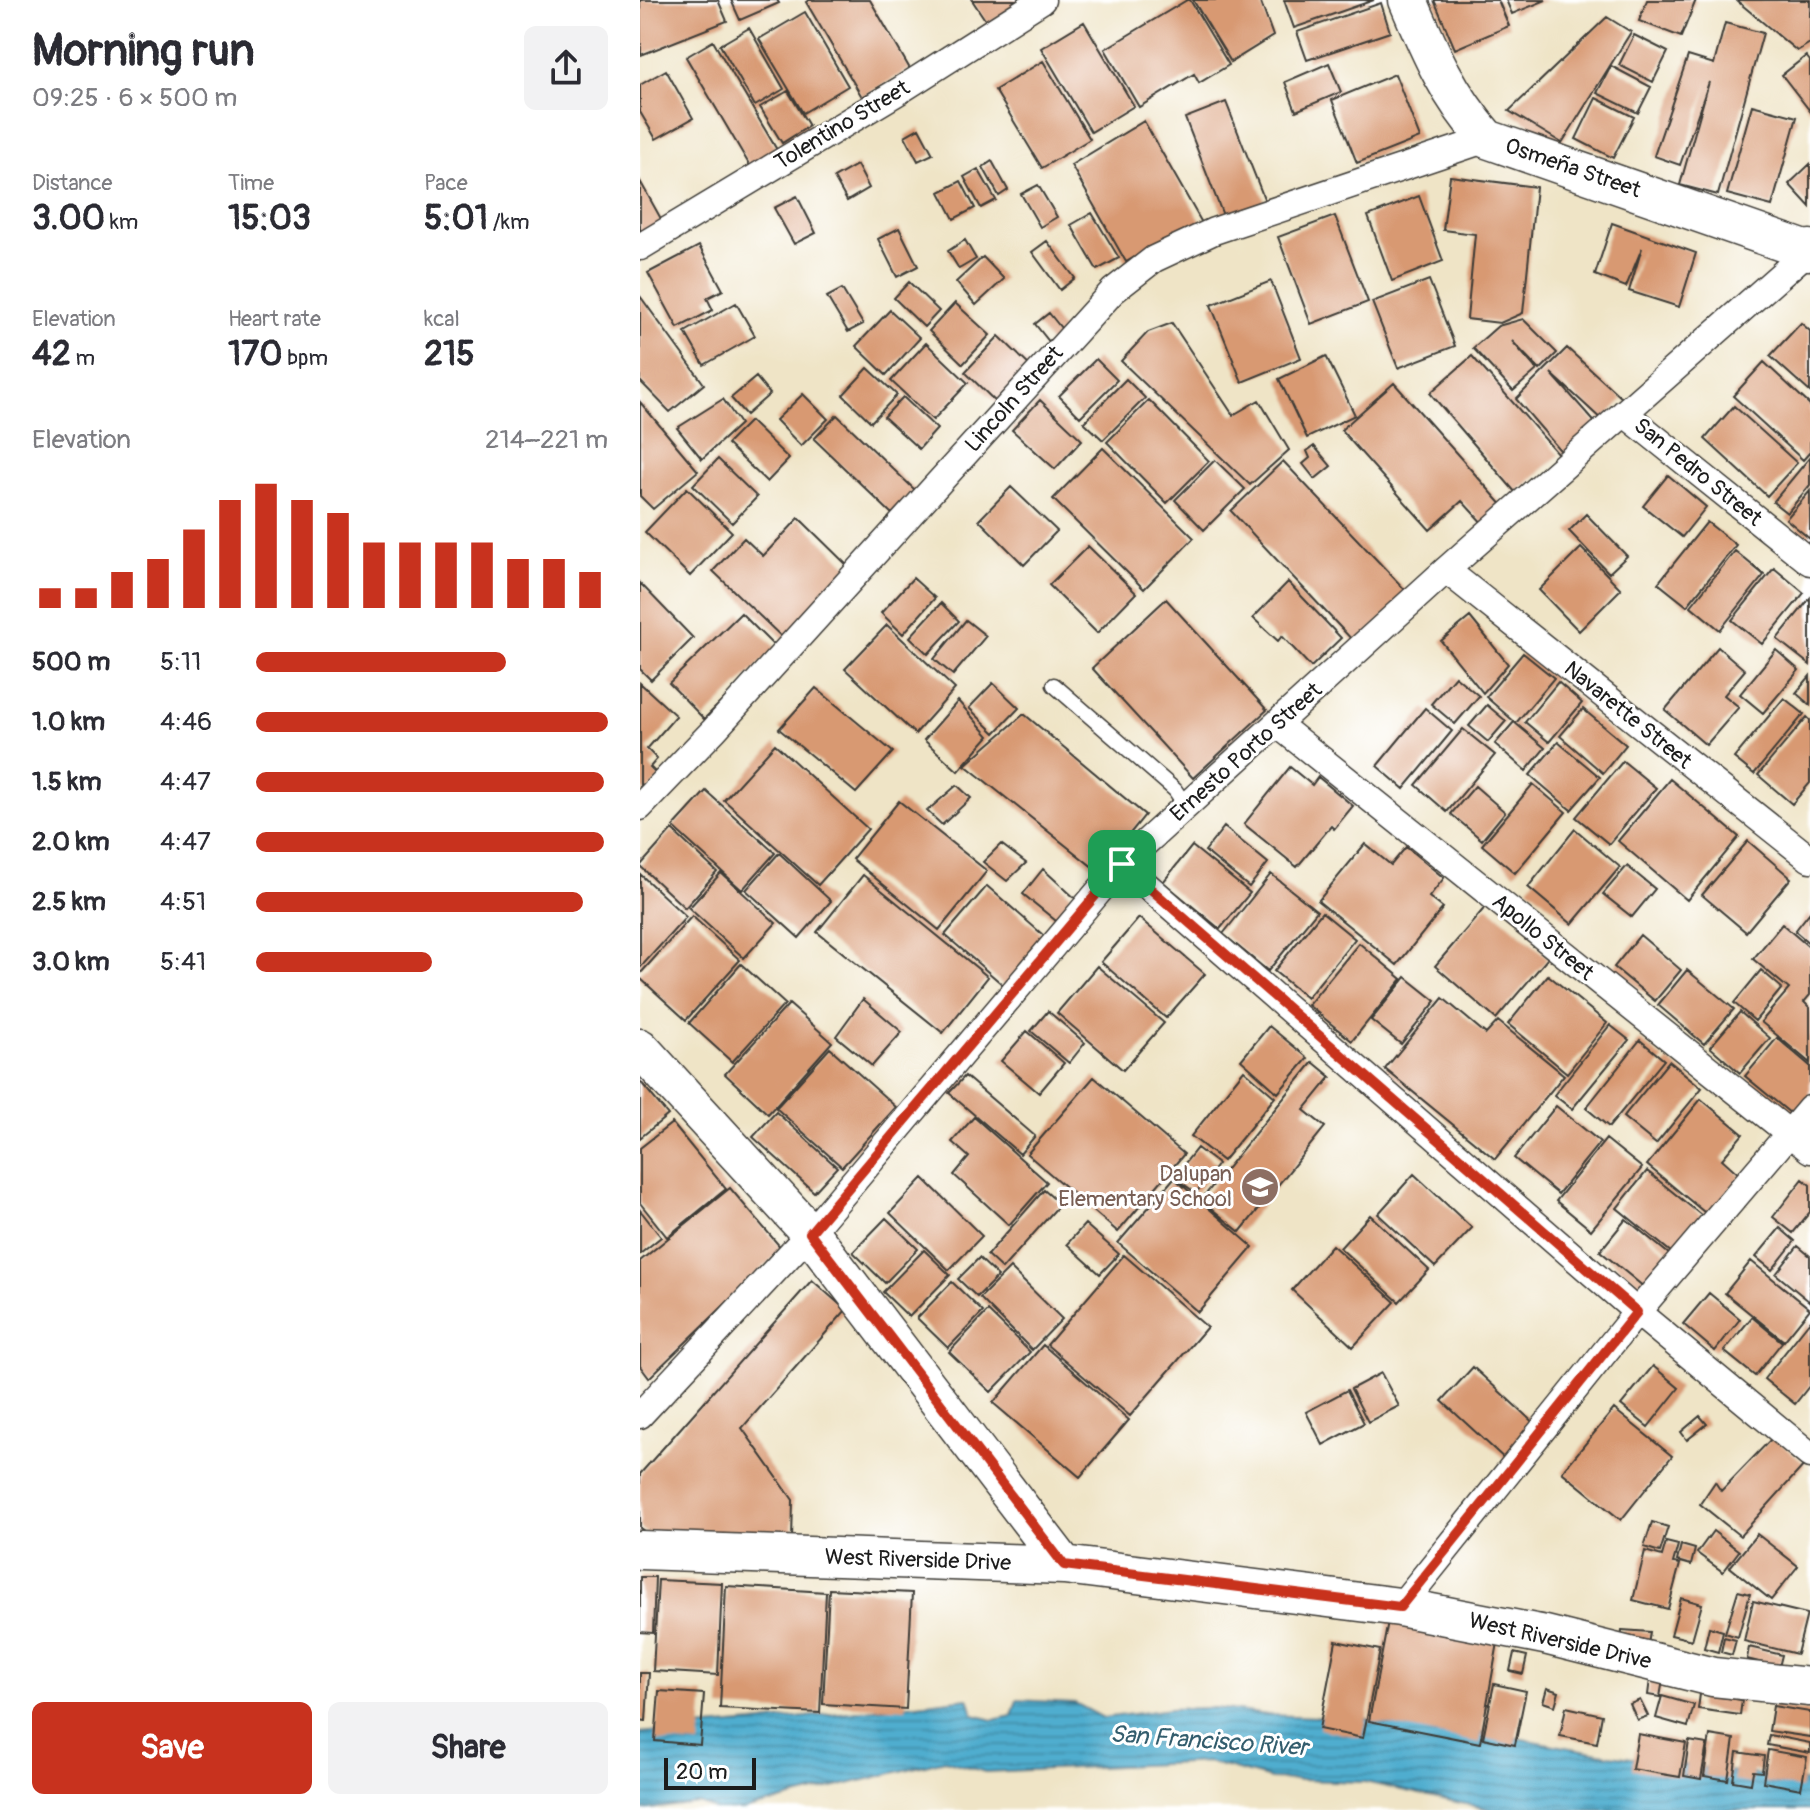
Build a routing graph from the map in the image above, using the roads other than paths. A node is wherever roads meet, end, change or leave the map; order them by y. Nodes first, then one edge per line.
1 (1042, 0) edge
2 (1408, 0) edge
3 (1487, 139) junction
4 (640, 247) edge
5 (1809, 251) edge
6 (1624, 413) junction
7 (1810, 562) edge
8 (1446, 570) junction
9 (1054, 685) dead end
10 (1277, 724) junction
11 (1186, 806) junction
12 (640, 807) edge
13 (1810, 859) edge
14 (1122, 864) junction
15 (640, 1048) edge
16 (1810, 1109) edge
17 (1800, 1142) edge
18 (810, 1233) junction
19 (1637, 1312) junction
20 (640, 1415) edge
21 (1810, 1455) edge
22 (640, 1550) edge
23 (1064, 1565) junction
24 (1400, 1607) junction
25 (1810, 1687) edge

1 - 4 street, Tolentino Street
2 - 3 street, Osmeña Street
3 - 5 street, Osmeña Street
3 - 12 street, Lincoln Street
5 - 6 street, Ernesto Porto Street
6 - 7 street, San Pedro Street
6 - 8 street, Ernesto Porto Street
8 - 10 street, Ernesto Porto Street
8 - 13 street, Navarette Street
9 - 11 lane
10 - 11 street, Ernesto Porto Street
10 - 17 street, Apollo Street
11 - 14 street, Ernesto Porto Street
14 - 18 street, Ernesto Porto Street
14 - 19 street
15 - 18 street
16 - 17 street
17 - 19 street
18 - 20 street, Ernesto Porto Street
18 - 23 street
19 - 21 street
19 - 24 street
22 - 23 street, West Riverside Drive
23 - 24 street, West Riverside Drive
24 - 25 street, West Riverside Drive

